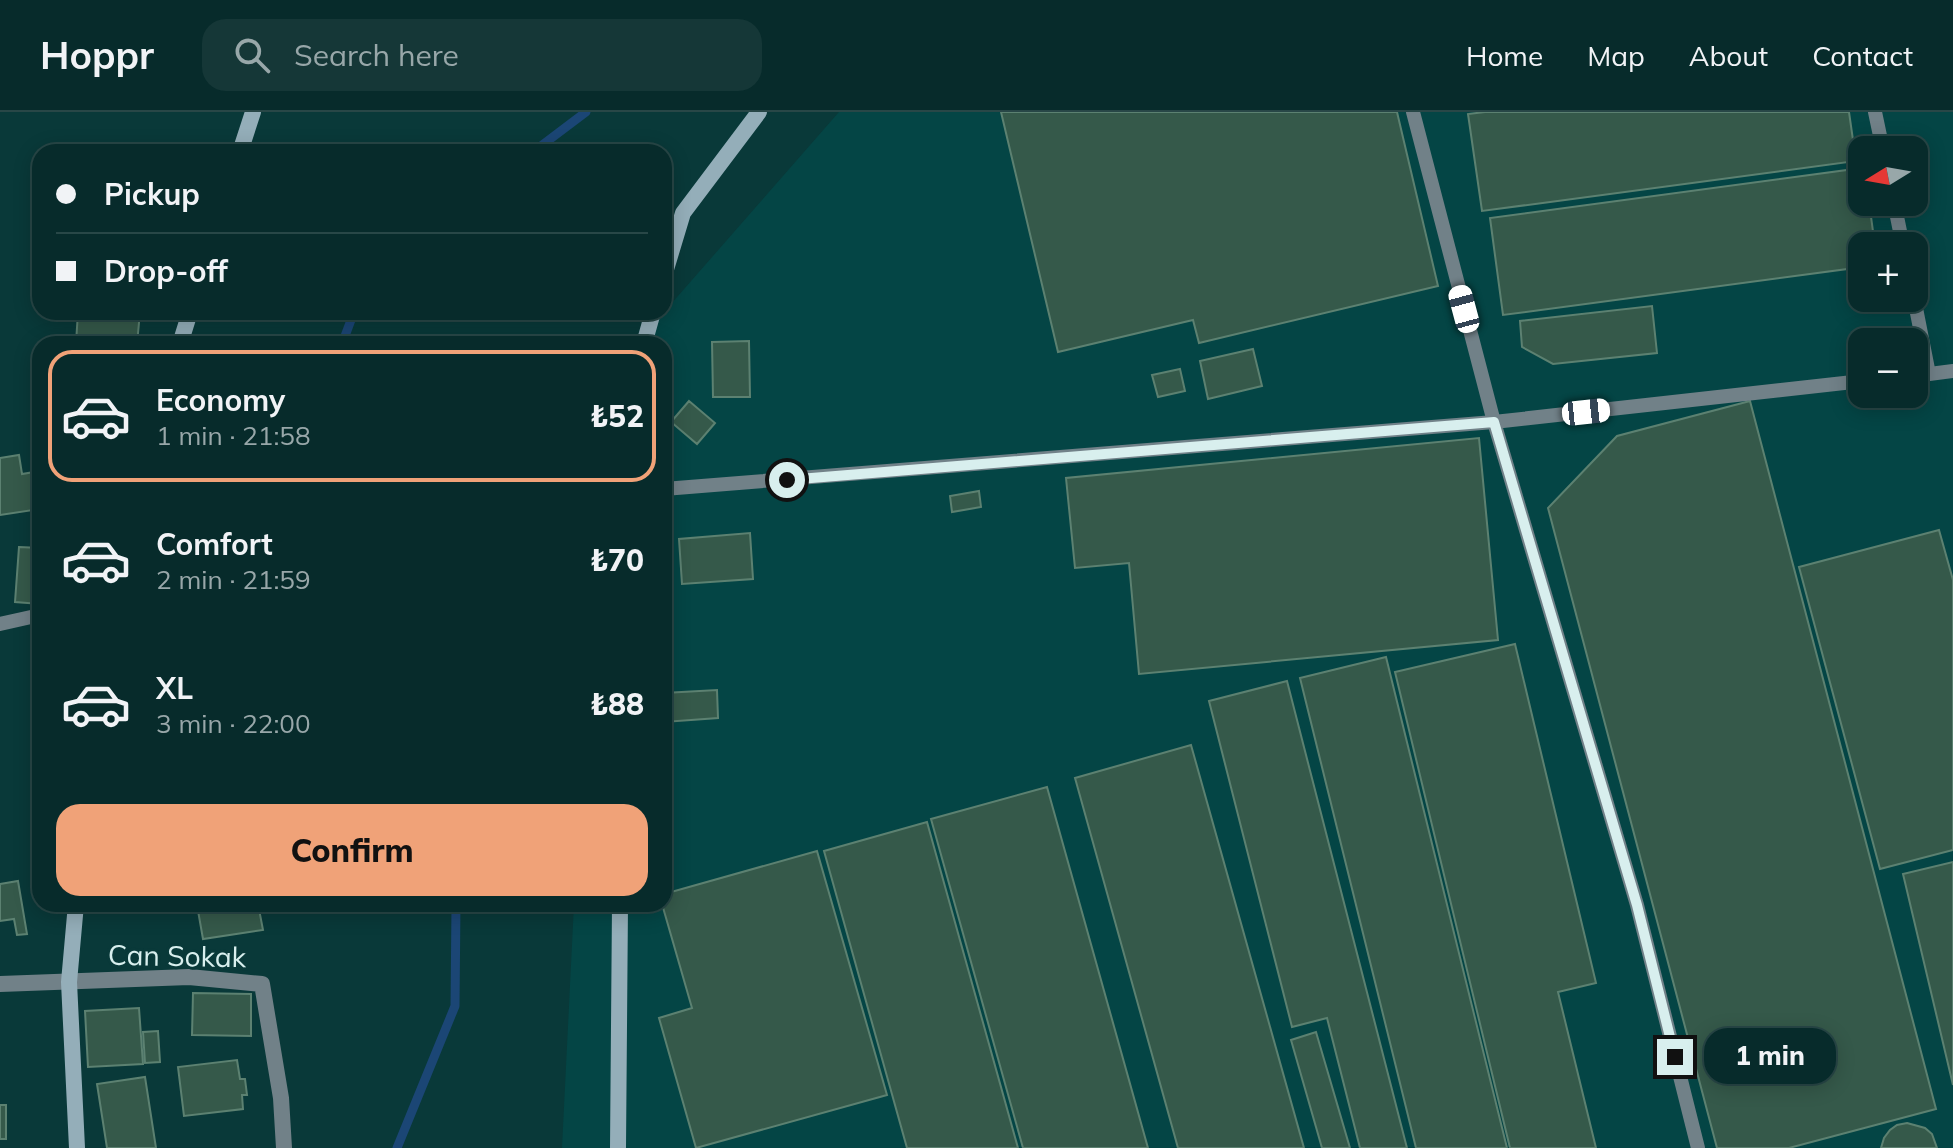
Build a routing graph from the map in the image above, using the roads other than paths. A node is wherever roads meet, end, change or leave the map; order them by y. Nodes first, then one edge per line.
1 (253, 112) edge
2 (759, 112) edge
3 (1413, 112) edge
4 (1875, 112) edge
5 (1880, 136) edge
6 (243, 144) edge
7 (672, 249) edge
8 (1953, 371) edge
9 (1928, 374) edge
10 (1848, 383) edge
11 (1494, 422) junction
12 (672, 488) edge
13 (32, 617) edge
14 (0, 624) edge
15 (75, 912) edge
16 (620, 912) edge
17 (69, 982) junction
18 (0, 984) edge
19 (77, 1148) edge
20 (284, 1148) edge
21 (618, 1148) edge
22 (1698, 1148) edge

1 - 6 street
2 - 7 street
3 - 11 lane
4 - 5 lane
8 - 9 lane
10 - 11 lane
11 - 12 lane
11 - 22 lane
13 - 14 lane
15 - 17 street
16 - 21 street
17 - 18 street
17 - 19 street
17 - 20 street, Can Sokak

